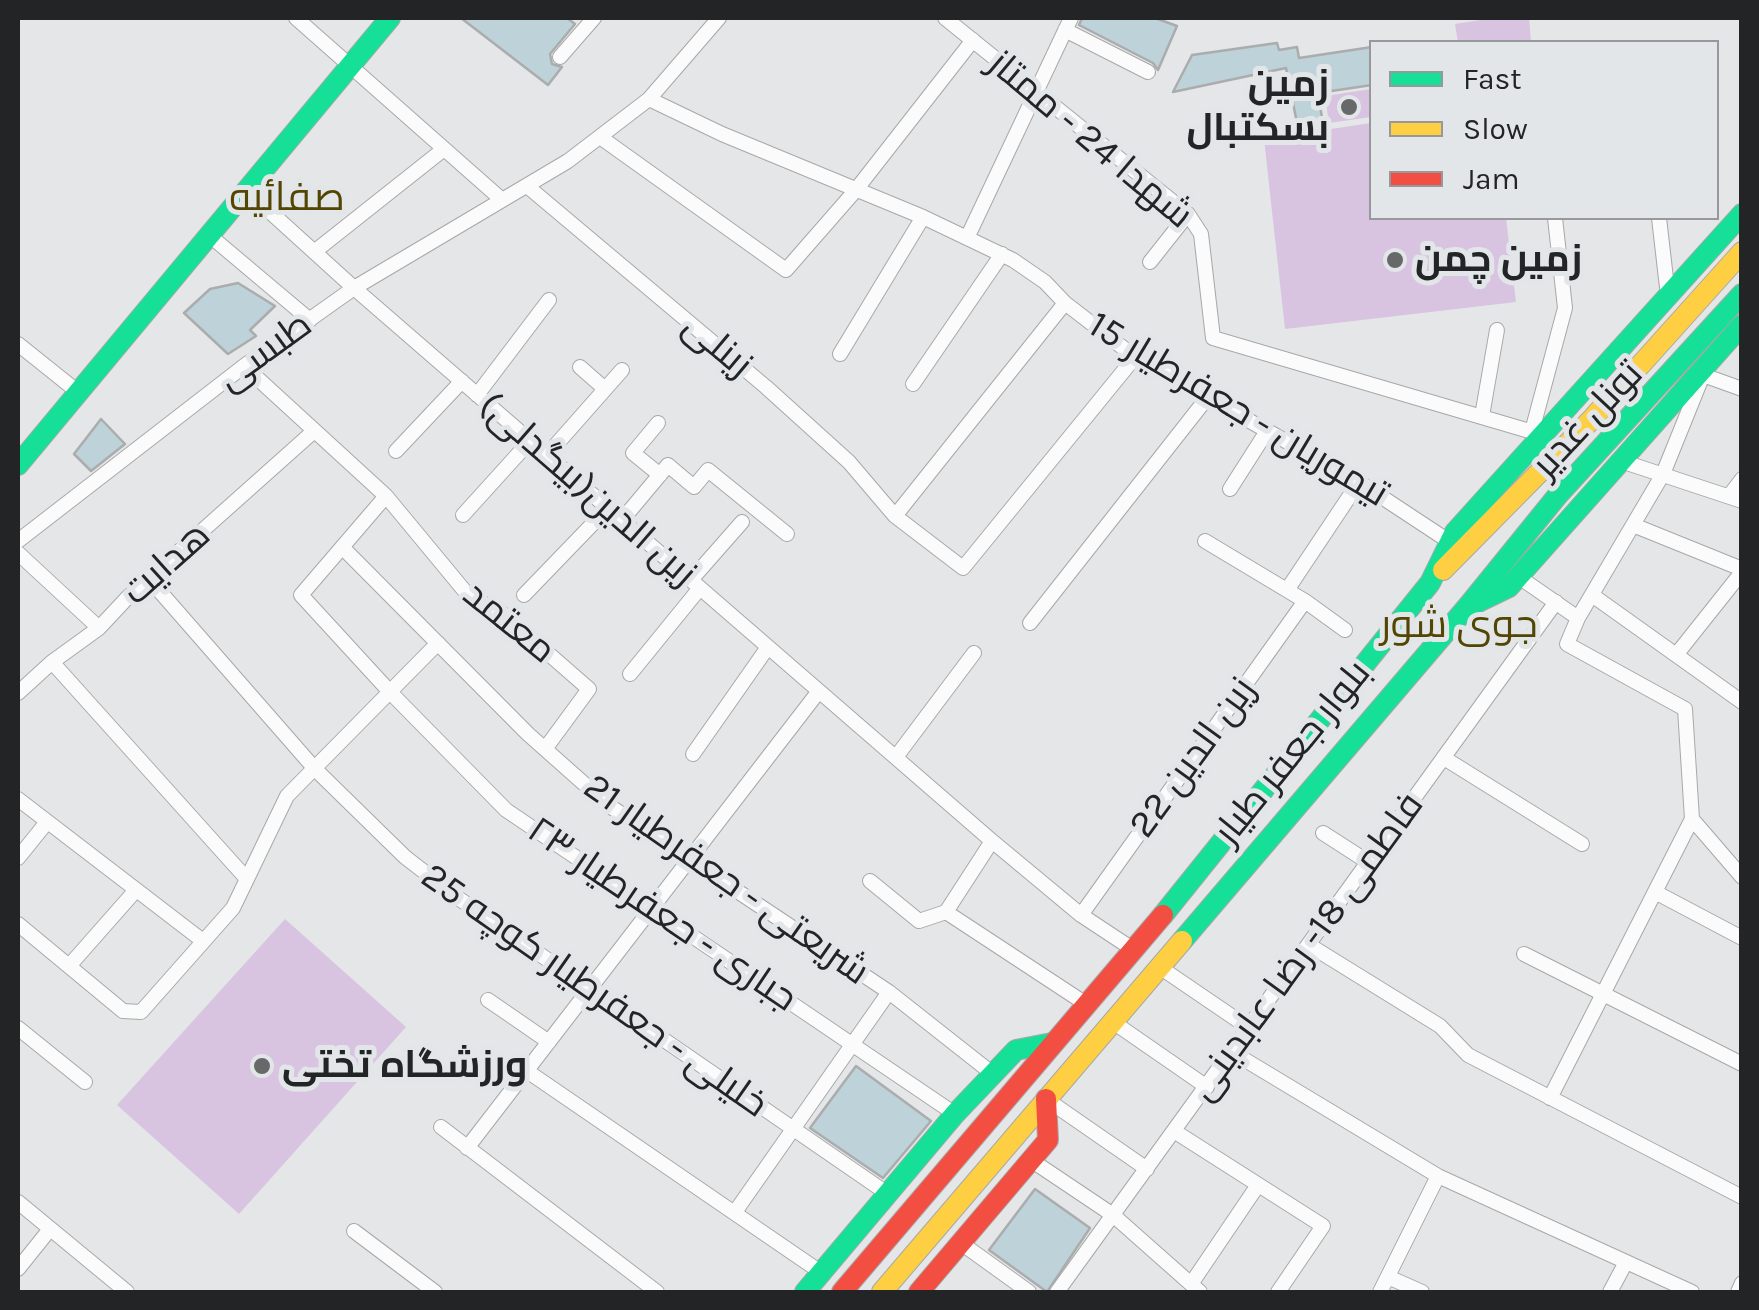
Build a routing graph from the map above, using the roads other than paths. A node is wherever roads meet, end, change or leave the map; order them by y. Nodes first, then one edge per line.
1 (296, 18) edge
2 (390, 18) edge
3 (594, 18) edge
4 (719, 18) edge
5 (945, 18) edge
6 (1068, 24) edge
7 (973, 40) junction
8 (560, 57) dead end
9 (350, 66) junction
10 (1148, 72) dead end
11 (1038, 92) junction
12 (649, 99) junction
13 (600, 137) junction
14 (444, 149) junction
15 (527, 186) junction
16 (246, 190) junction
17 (856, 192) junction
18 (500, 199) junction
19 (1188, 214) junction
20 (1742, 214) edge
21 (924, 216) junction
22 (1555, 220) edge
23 (1658, 220) edge
24 (209, 235) junction
25 (968, 236) junction
26 (314, 252) junction
27 (1742, 252) edge
28 (1002, 254) junction
29 (1150, 262) dead end
30 (354, 288) junction
31 (1742, 294) edge
32 (1668, 297) junction
33 (549, 300) dead end
34 (1065, 303) junction
35 (310, 320) junction
36 (1742, 325) edge
37 (1496, 330) dead end
38 (18, 344) edge
39 (840, 354) dead end
40 (1135, 357) junction
41 (244, 366) junction
42 (580, 367) dead end
43 (622, 370) dead end
44 (462, 382) junction
45 (912, 384) dead end
46 (605, 389) junction
47 (1742, 389) edge
48 (78, 392) junction
49 (477, 395) junction
50 (1207, 398) junction
51 (1482, 416) junction
52 (658, 423) dead end
53 (314, 431) junction
54 (1267, 431) junction
55 (1538, 433) junction
56 (530, 441) junction
57 (396, 451) dead end
58 (547, 456) junction
59 (1620, 461) junction
60 (18, 462) edge
61 (1663, 474) junction
62 (660, 475) junction
63 (1742, 479) edge
64 (1358, 482) junction
65 (1230, 490) dead end
66 (1558, 495) joint
67 (386, 496) junction
68 (1735, 499) edge
69 (608, 508) junction
70 (463, 515) dead end
71 (895, 516) junction
72 (622, 520) junction
73 (742, 522) dead end
74 (1632, 526) junction
75 (787, 534) dead end
76 (18, 540) edge
77 (1204, 542) dead end
78 (1450, 542) junction
79 (342, 546) junction
80 (18, 553) edge
81 (1742, 570) edge
82 (1519, 576) junction
83 (149, 579) junction
84 (1430, 583) junction
85 (696, 584) junction
86 (1287, 590) junction
87 (524, 595) dead end
88 (1592, 595) junction
89 (1305, 601) junction
90 (1556, 602) junction
91 (1468, 606) junction
92 (1578, 618) junction
93 (1030, 623) dead end
94 (99, 628) junction
95 (1345, 630) dead end
96 (438, 642) junction
97 (768, 647) junction
98 (974, 653) dead end
99 (1676, 655) junction
100 (52, 662) junction
101 (630, 674) dead end
102 (819, 690) junction
103 (390, 692) junction
104 (18, 694) edge
105 (1742, 702) edge
106 (545, 749) junction
107 (693, 754) dead end
108 (896, 757) junction
109 (1444, 758) junction
110 (315, 769) junction
111 (18, 800) edge
112 (1692, 819) junction
113 (47, 822) junction
114 (1323, 833) dead end
115 (992, 842) junction
116 (1582, 844) dead end
117 (18, 858) edge
118 (690, 859) junction
119 (1368, 862) junction
120 (1742, 877) edge
121 (246, 878) junction
122 (870, 881) dead end
123 (136, 890) junction
124 (1655, 892) junction
125 (651, 909) junction
126 (946, 912) junction
127 (1081, 915) junction
128 (18, 924) edge
129 (1742, 938) edge
130 (203, 941) junction
131 (1308, 945) junction
132 (1134, 950) junction
133 (1524, 954) dead end
134 (68, 966) junction
135 (1161, 968) junction
136 (589, 990) junction
137 (888, 992) junction
138 (1603, 994) junction
139 (488, 1000) dead end
140 (1086, 1004) junction
141 (1113, 1022) junction
142 (18, 1028) edge
143 (1249, 1028) junction
144 (549, 1042) junction
145 (1052, 1042) junction
146 (855, 1043) junction
147 (1232, 1052) junction
148 (1742, 1064) edge
149 (526, 1071) junction
150 (993, 1074) junction
151 (85, 1082) dead end
152 (1206, 1086) junction
153 (1550, 1098) junction
154 (1046, 1099) junction
155 (955, 1114) junction
156 (441, 1127) dead end
157 (794, 1131) junction
158 (1174, 1131) junction
159 (467, 1148) junction
160 (1031, 1160) junction
161 (1147, 1169) junction
162 (1438, 1176) junction
163 (1258, 1185) junction
164 (888, 1194) junction
165 (1742, 1197) edge
166 (18, 1202) edge
167 (735, 1212) junction
168 (1113, 1216) junction
169 (50, 1229) junction
170 (354, 1231) dead end
171 (961, 1243) junction
172 (1626, 1262) junction
173 (18, 1269) edge
174 (822, 1273) junction
175 (1388, 1277) junction
176 (1742, 1283) edge
177 (1196, 1288) edge
178 (128, 1292) edge
179 (436, 1292) edge
180 (657, 1292) edge
181 (805, 1292) edge
182 (842, 1292) edge
183 (882, 1292) edge
184 (918, 1292) edge
185 (1029, 1292) edge
186 (1058, 1292) edge
187 (1278, 1292) edge
188 (1380, 1292) edge
189 (1422, 1292) edge
190 (1610, 1292) edge
191 (1692, 1292) edge
192 (1738, 1292) edge

1 - 9 street
2 - 9 main road
3 - 8 street
4 - 12 street, طبسی
5 - 7 street, شهدا 24 - ممتاز
6 - 10 street
6 - 11 street
7 - 11 street, شهدا 24 - ممتاز
7 - 17 street
9 - 14 street
9 - 16 main road
11 - 19 street, شهدا 24 - ممتاز
11 - 25 street
12 - 13 street, طبسی
12 - 17 street, تیموریان - جعفرطیار 15
13 - 15 street, طبسی
13 - 17 street
14 - 18 street
14 - 26 street
15 - 18 street, طبسی
15 - 71 street, زینلی
16 - 24 main road
16 - 26 street, زین الدین(بیگدلی)
17 - 21 street, تیموریان - جعفرطیار 15
18 - 30 street, طبسی
19 - 29 street
19 - 51 street, شهدا 24 - ممتاز
20 - 32 main road, بلوار جعفر طیار
21 - 25 street, تیموریان - جعفرطیار 15
21 - 39 street
22 - 55 street
23 - 32 street
24 - 35 street
24 - 48 main road
25 - 28 street, تیموریان - جعفرطیار 15
26 - 30 street, زین الدین(بیگدلی)
27 - 84 main road, تونل غدیر
28 - 34 street, تیموریان - جعفرطیار 15
28 - 45 street
30 - 35 street, طبسی
30 - 44 street, زین الدین(بیگدلی)
31 - 66 main road, تونل غدیر
32 - 55 main road, بلوار جعفر طیار
33 - 49 street
34 - 40 street, تیموریان - جعفرطیار 15
34 - 71 street
35 - 41 street, طبسی
36 - 59 main road, بلوار جعفر طیار
37 - 51 street
38 - 48 street
40 - 50 street, تیموریان - جعفرطیار 15
40 - 71 street, زینلی
41 - 53 street, معتمد
41 - 76 street, طبسی
42 - 46 street
43 - 46 street
44 - 49 street, زین الدین(بیگدلی)
44 - 57 street
46 - 58 street
47 - 61 street
48 - 60 main road
49 - 56 street, زین الدین(بیگدلی)
50 - 54 street, تیموریان - جعفرطیار 15
50 - 93 street
51 - 55 street
52 - 62 street
53 - 67 street, معتمد
53 - 83 street, هدایت
54 - 64 street, تیموریان - جعفرطیار 15
54 - 65 street
55 - 78 main road, بلوار جعفر طیار
56 - 58 street, زین الدین(بیگدلی)
56 - 70 street
58 - 69 street, زین الدین(بیگدلی)
59 - 61 street
59 - 82 main road, بلوار جعفر طیار
61 - 68 street
61 - 74 street
62 - 72 street
62 - 75 street
63 - 68 street
64 - 78 street, تیموریان - جعفرطیار 15
64 - 86 street
66 - 91 main road, بلوار جعفر طیار
67 - 79 street
67 - 106 street, معتمد
69 - 72 street, زین الدین(بیگدلی)
69 - 87 street
72 - 85 street, زین الدین(بیگدلی)
73 - 85 street
74 - 81 street
74 - 88 street
77 - 86 street
78 - 84 main road, بلوار جعفر طیار
79 - 96 street, شریعتی - جعفرطیار 21
79 - 103 street, جباری - جعفرطیار ۲۳
80 - 94 street
81 - 99 street
82 - 90 street
82 - 91 main road, بلوار جعفر طیار
83 - 94 street, هدایت
83 - 110 street, خلیلی - جعفرطیار کوچه 25
84 - 132 main road, بلوار جعفر طیار
85 - 97 street, زین الدین(بیگدلی)
85 - 101 street
86 - 89 street
88 - 92 street
88 - 99 street
89 - 95 street
89 - 127 street, زین الدین 22
90 - 92 street
90 - 109 street, فاطمی 18- رضا عابدینی
91 - 135 main road, بلوار جعفر طیار
92 - 112 street
94 - 100 street, هدایت
96 - 103 street
96 - 106 street, شریعتی - جعفرطیار 21
97 - 102 street, زین الدین(بیگدلی)
97 - 107 street
98 - 108 street
99 - 105 street
100 - 104 street, هدایت
100 - 121 street
102 - 108 street, زین الدین(بیگدلی)
102 - 118 street
103 - 110 street
103 - 125 street, جباری - جعفرطیار ۲۳
106 - 118 street, شریعتی - جعفرطیار 21
108 - 115 street, زین الدین(بیگدلی)
109 - 116 street
109 - 119 street, فاطمی 18- رضا عابدینی
110 - 121 street
110 - 136 street, خلیلی - جعفرطیار کوچه 25
111 - 113 street
112 - 120 street
112 - 124 street
113 - 117 street
113 - 123 street
114 - 119 street
115 - 126 street
115 - 127 street, زین الدین(بیگدلی)
118 - 125 street
118 - 137 street, شریعتی - جعفرطیار 21
119 - 131 street, فاطمی 18- رضا عابدینی
121 - 130 street
122 - 126 street
123 - 130 street
123 - 134 street
124 - 129 street
124 - 138 street
125 - 136 street
125 - 146 street, جباری - جعفرطیار ۲۳
126 - 140 street
127 - 132 street, زین الدین(بیگدلی)
128 - 134 street
130 - 134 street
131 - 143 street, فاطمی 18- رضا عابدینی
131 - 153 street
132 - 135 main road
132 - 140 main road, بلوار جعفر طیار
133 - 138 street
135 - 141 main road, بلوار جعفر طیار
135 - 143 street
136 - 144 street
136 - 157 street, خلیلی - جعفرطیار کوچه 25
137 - 146 street
137 - 150 street, شریعتی - جعفرطیار 21
138 - 148 street
138 - 153 street
139 - 144 street
140 - 145 main road, بلوار جعفر طیار
141 - 152 street
141 - 154 main road, بلوار جعفر طیار
142 - 151 street
143 - 147 street, فاطمی 18- رضا عابدینی
144 - 149 street
145 - 150 main road
145 - 182 main road, بلوار جعفر طیار
146 - 155 street, جباری - جعفرطیار ۲۳
146 - 157 street
147 - 152 street, فاطمی 18- رضا عابدینی
147 - 162 street
149 - 159 street
149 - 167 street
150 - 155 main road
152 - 158 street, فاطمی 18- رضا عابدینی
153 - 165 street
154 - 160 main road
154 - 161 street
154 - 183 main road, بلوار جعفر طیار
155 - 164 main road
156 - 159 street
157 - 164 street, خلیلی - جعفرطیار کوچه 25
157 - 167 street
158 - 161 street, فاطمی 18- رضا عابدینی
158 - 163 street
159 - 180 street
160 - 168 street
160 - 171 main road
161 - 168 street, فاطمی 18- رضا عابدینی
162 - 172 street
162 - 175 street
163 - 177 street
163 - 187 street
164 - 174 main road
166 - 169 street
167 - 174 street
168 - 177 street
168 - 186 street, فاطمی 18- رضا عابدینی
169 - 173 street
169 - 178 street
170 - 179 street
171 - 184 main road
171 - 185 street
172 - 190 street
172 - 191 street
174 - 181 main road
175 - 188 street
175 - 189 street
176 - 192 street

